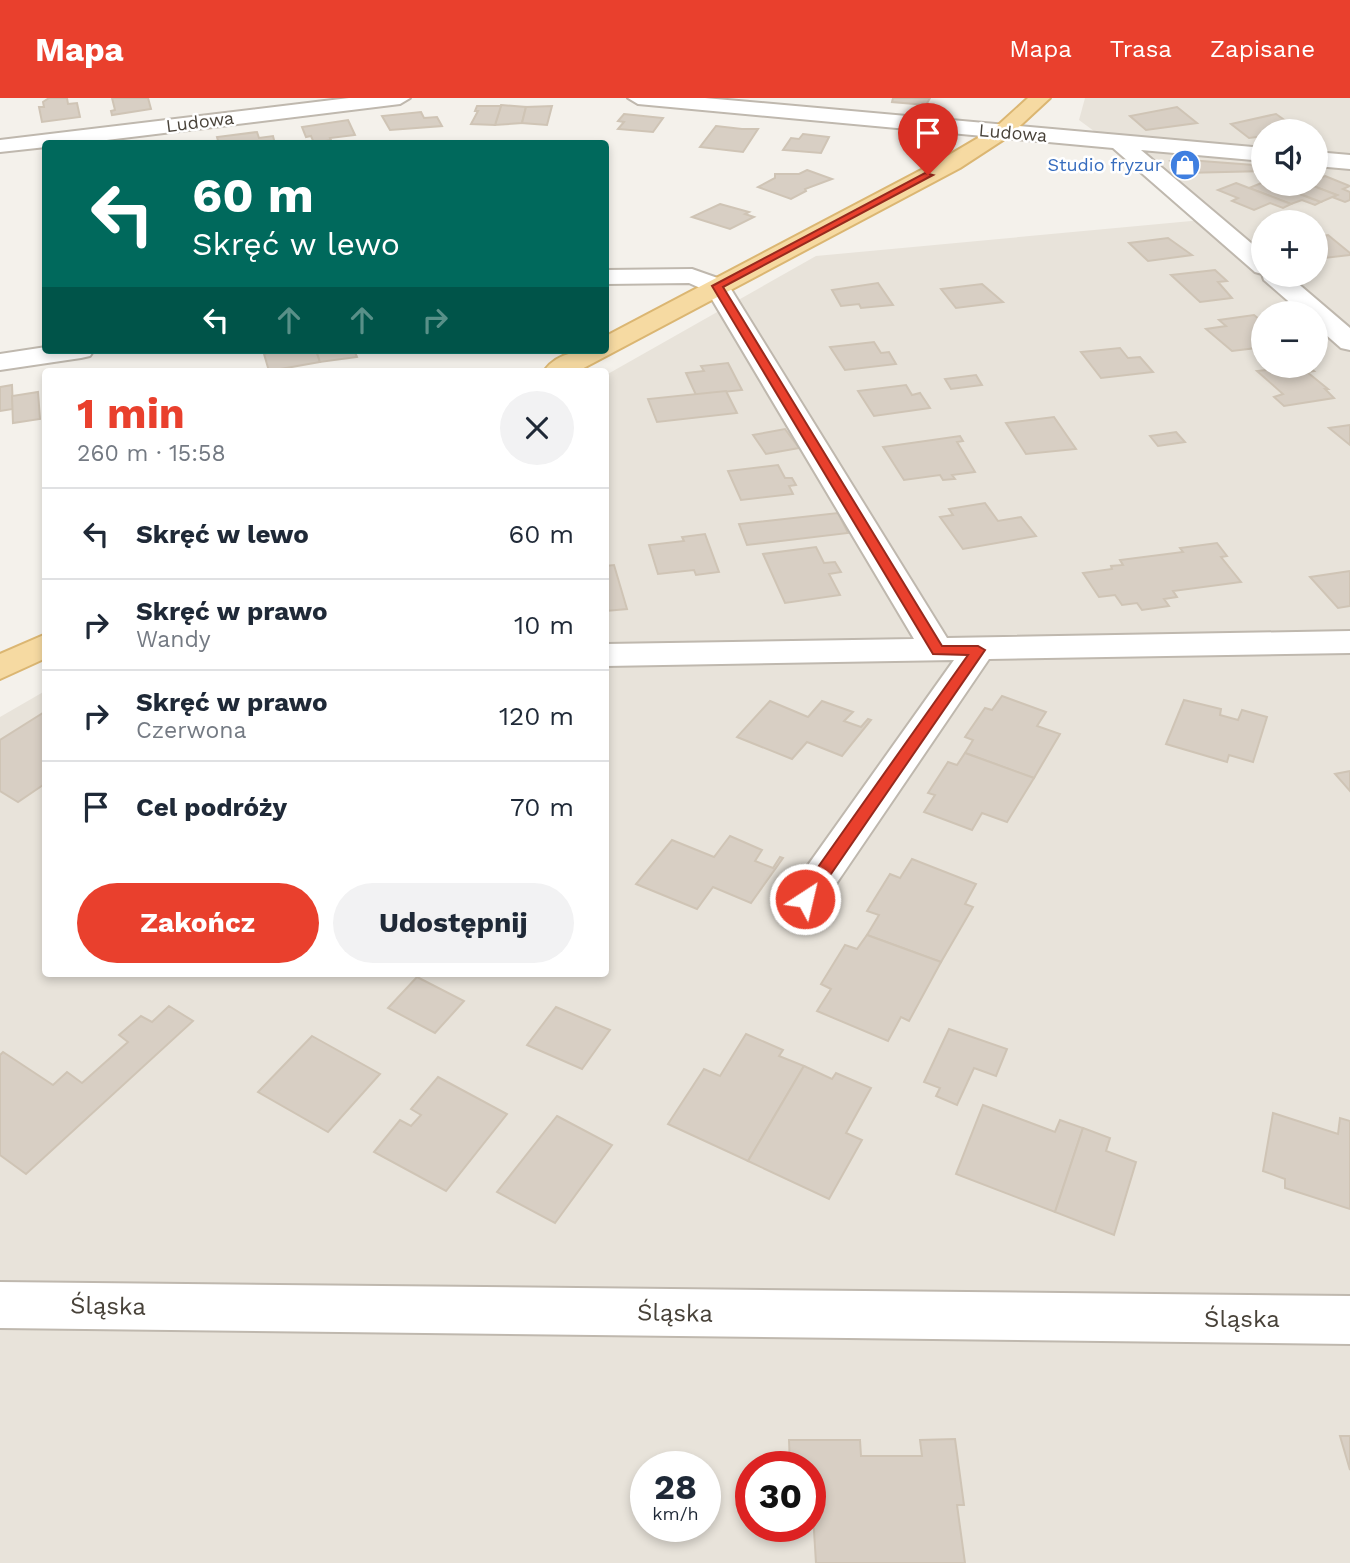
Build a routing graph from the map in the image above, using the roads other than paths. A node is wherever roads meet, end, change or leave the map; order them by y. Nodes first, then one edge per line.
1 (400, 98) edge
2 (638, 98) edge
3 (1040, 98) edge
4 (1002, 132) junction
5 (50, 140) edge
6 (42, 141) edge
7 (1120, 143) junction
8 (0, 146) edge
9 (1251, 154) edge
10 (1328, 160) edge
11 (1350, 162) edge
12 (1251, 256) edge
13 (609, 277) edge
14 (718, 286) junction
15 (1287, 287) edge
16 (1350, 342) edge
17 (609, 344) edge
18 (54, 354) edge
19 (590, 354) edge
20 (0, 362) edge
21 (564, 368) edge
22 (1350, 642) edge
23 (42, 646) edge
24 (955, 651) junction
25 (609, 654) edge
26 (0, 668) edge
27 (842, 800) dead end
28 (805, 899) dead end
29 (0, 1305) edge
30 (1350, 1320) edge

1 - 5 street, Ludowa
2 - 4 street, Ludowa
3 - 4 main road
4 - 7 street, Ludowa
4 - 14 main road
6 - 8 street, Ludowa
7 - 9 street, Ludowa
7 - 12 street
10 - 11 street
13 - 14 street
14 - 17 main road
14 - 24 street
15 - 16 street
18 - 20 street
19 - 21 main road
22 - 24 street
23 - 26 main road
24 - 25 street
24 - 27 street
24 - 28 street
29 - 30 street, Śląska

